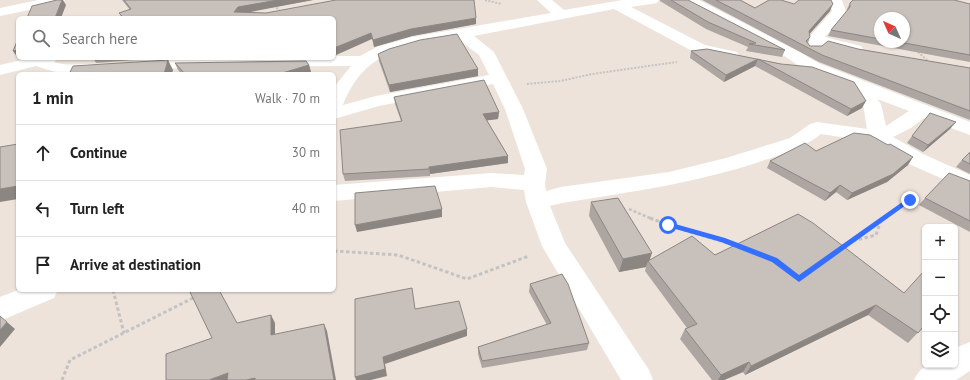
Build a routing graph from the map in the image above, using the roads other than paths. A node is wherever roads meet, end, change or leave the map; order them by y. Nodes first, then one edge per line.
1 (58, 0) edge
2 (544, 0) edge
3 (652, 0) edge
4 (689, 0) edge
5 (835, 0) edge
6 (616, 5) junction
7 (0, 12) edge
8 (561, 15) junction
9 (462, 34) junction
10 (816, 39) junction
11 (869, 51) edge
12 (792, 54) junction
13 (749, 58) edge
14 (45, 60) edge
15 (363, 61) junction
16 (778, 64) edge
17 (812, 67) junction
18 (0, 70) edge
19 (501, 82) junction
20 (858, 86) junction
21 (336, 100) edge
22 (921, 111) junction
23 (336, 112) edge
24 (970, 129) edge
25 (878, 137) junction
26 (970, 184) edge
27 (535, 192) junction
28 (336, 193) edge
29 (40, 292) edge
30 (0, 309) edge
31 (970, 355) edge
32 (638, 380) edge
33 (929, 380) edge

1 - 7 street
2 - 8 street
3 - 6 street
4 - 12 street
5 - 10 street
6 - 8 street
6 - 13 street
8 - 9 street
9 - 15 street
9 - 19 street
10 - 11 street
10 - 12 street
12 - 17 street
14 - 15 street
14 - 18 street
15 - 21 street
16 - 17 street
17 - 20 street
19 - 23 street
19 - 27 street
20 - 22 street
20 - 25 street
22 - 24 street
22 - 25 street
25 - 26 street
25 - 27 street
27 - 28 street
27 - 32 street
29 - 30 street
31 - 33 street

